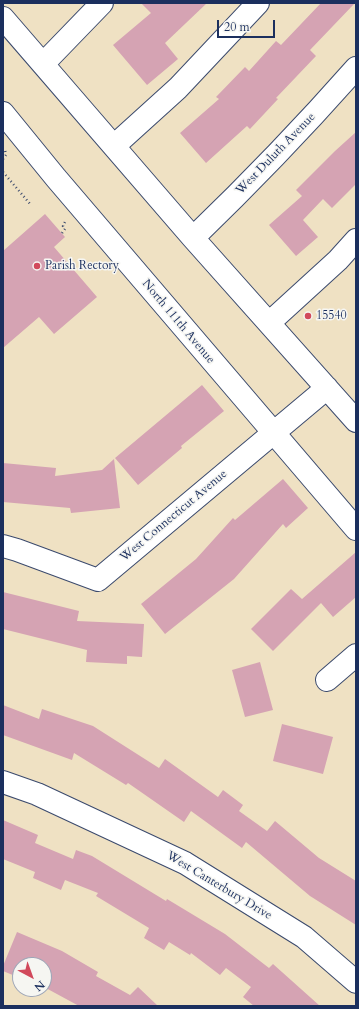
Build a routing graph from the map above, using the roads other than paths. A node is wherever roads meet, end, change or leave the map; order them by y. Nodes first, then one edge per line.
1 (102, 3) edge
2 (258, 3) edge
3 (3, 18) edge
4 (43, 64) junction
5 (356, 68) edge
6 (3, 113) edge
7 (114, 146) junction
8 (193, 238) junction
9 (356, 240) edge
10 (269, 323) junction
11 (327, 388) junction
12 (354, 415) edge
13 (273, 433) junction
14 (356, 529) edge
15 (3, 546) edge
16 (356, 655) edge
17 (328, 680) dead end
18 (3, 782) edge
19 (356, 982) edge

1 - 4 street
2 - 7 street
3 - 4 street
4 - 7 street
5 - 8 street, West Duluth Avenue
6 - 13 street, North 111th Avenue
7 - 8 street
8 - 10 street
9 - 10 street
10 - 11 street
11 - 12 street
11 - 13 street, West Connecticut Avenue
13 - 14 street, North 111th Avenue
13 - 15 street, West Connecticut Avenue
16 - 17 street
18 - 19 street, West Canterbury Drive

